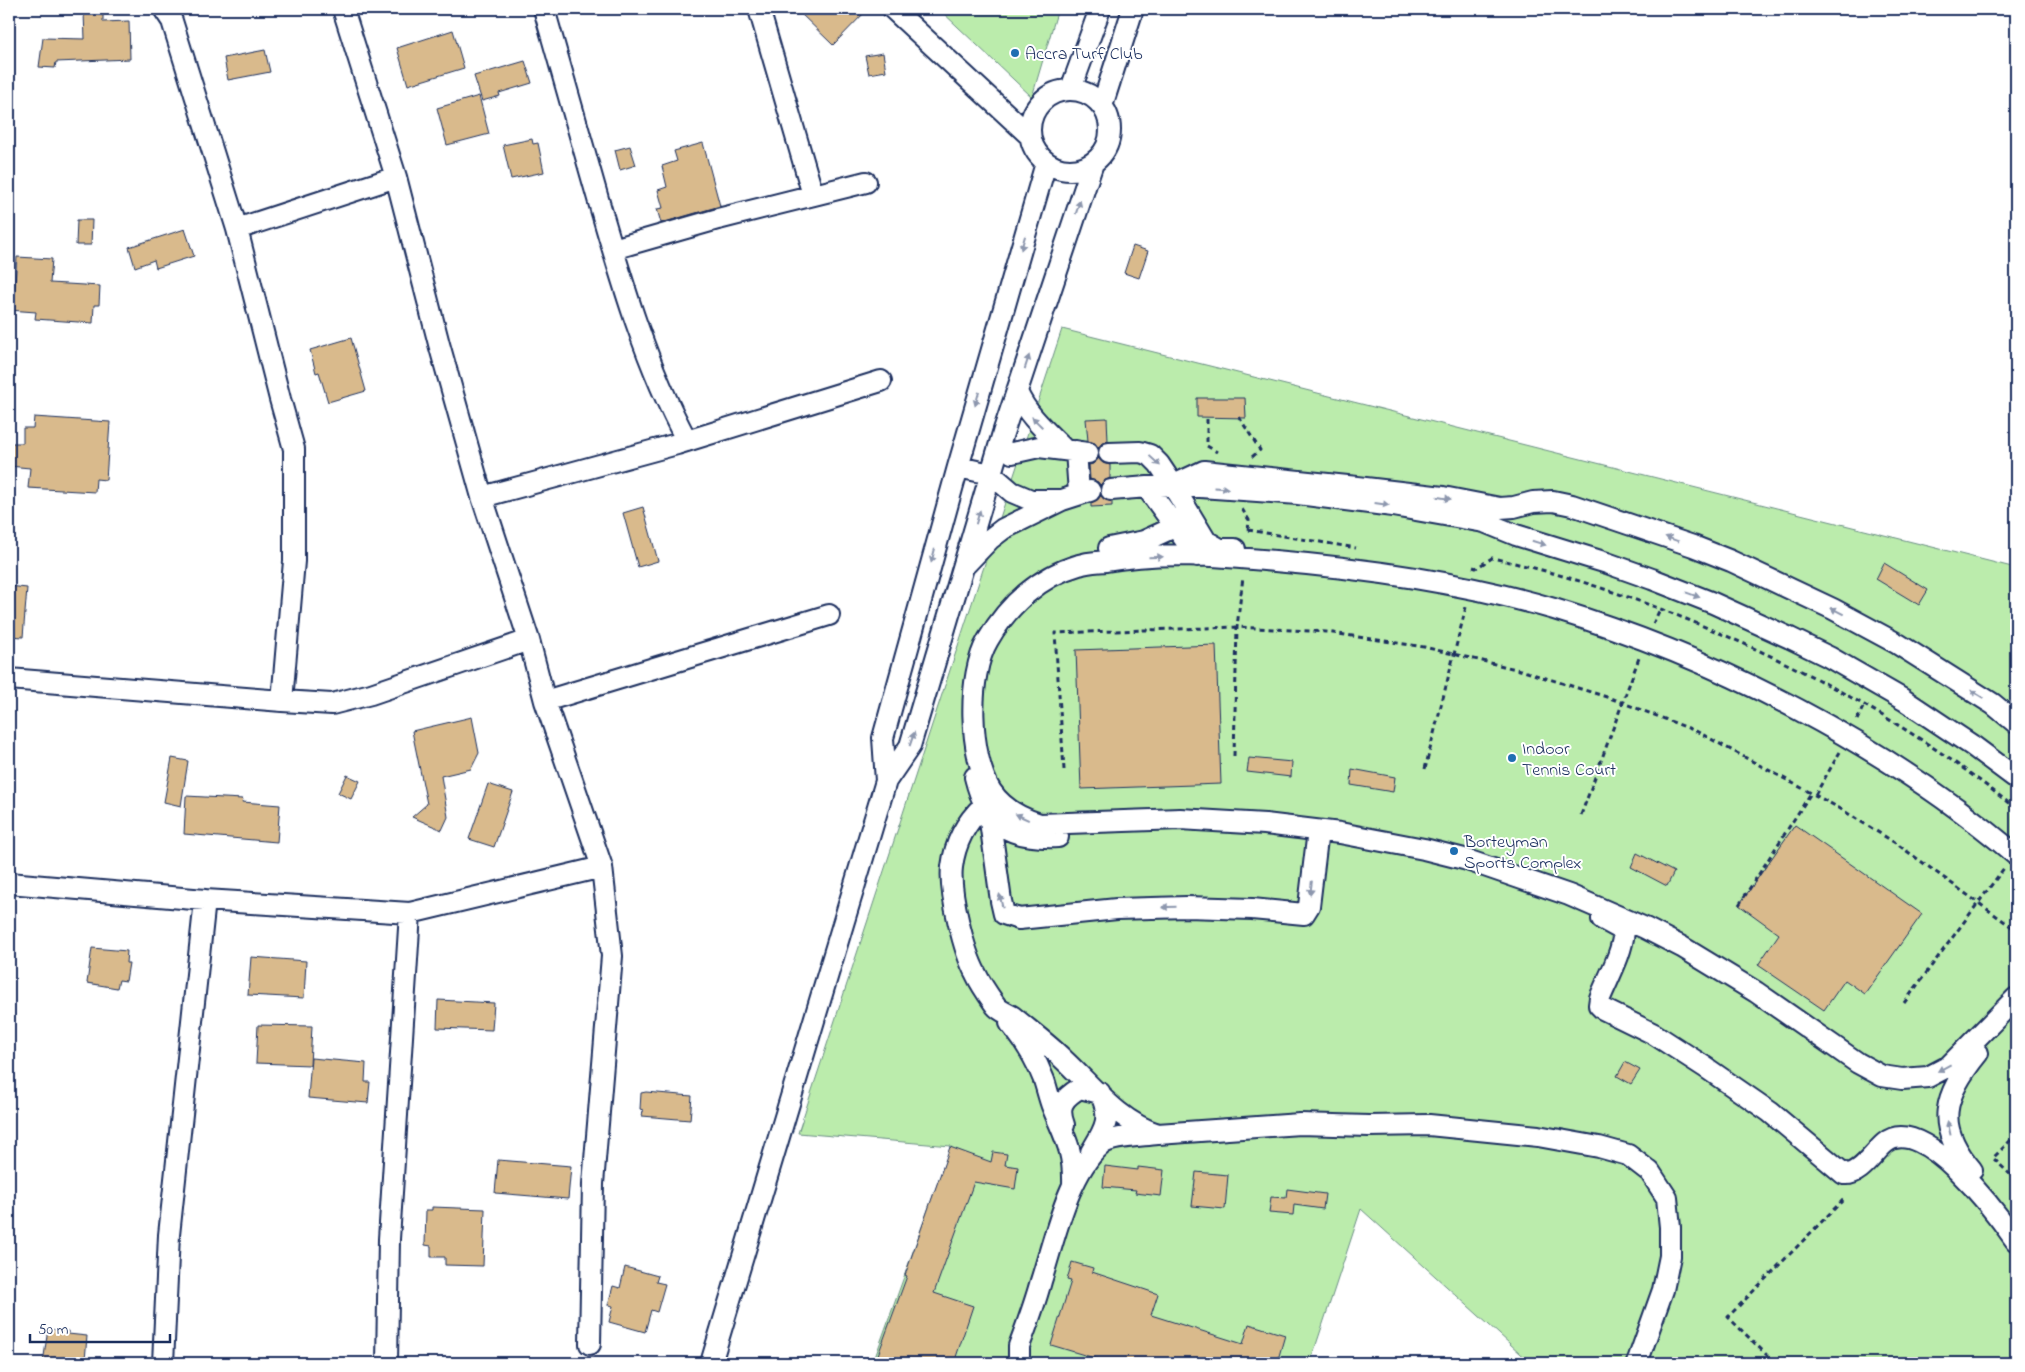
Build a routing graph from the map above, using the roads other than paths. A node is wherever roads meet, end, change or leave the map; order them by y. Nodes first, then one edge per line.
1 (164, 9) edge
2 (343, 9) edge
3 (544, 9) edge
4 (759, 9) edge
5 (893, 9) edge
6 (1100, 9) edge
7 (1133, 9) edge
8 (1071, 89) junction
9 (1102, 106) junction
10 (1030, 135) junction
11 (1046, 163) junction
12 (1093, 163) junction
13 (396, 177) junction
14 (866, 182) dead end
15 (813, 195) junction
16 (237, 229) junction
17 (613, 250) junction
18 (881, 381) dead end
19 (1017, 392) junction
20 (687, 441) junction
21 (1076, 451) junction
22 (1109, 452) dead end
23 (1012, 454) dead end
24 (958, 467) junction
25 (991, 474) junction
26 (1240, 482) junction
27 (1172, 485) junction
28 (1147, 488) junction
29 (1111, 490) dead end
30 (1077, 495) junction
31 (482, 498) junction
32 (1514, 507) junction
33 (1184, 523) junction
34 (1507, 530) junction
35 (1246, 554) junction
36 (1197, 556) junction
37 (963, 567) junction
38 (829, 615) dead end
39 (528, 640) junction
40 (9, 679) edge
41 (282, 701) junction
42 (545, 701) junction
43 (2016, 722) edge
44 (2016, 778) edge
45 (886, 781) junction
46 (987, 809) junction
47 (1316, 839) junction
48 (2016, 851) edge
49 (602, 867) junction
50 (9, 883) edge
51 (205, 900) junction
52 (410, 913) junction
53 (2016, 998) edge
54 (998, 1008) junction
55 (2016, 1012) edge
56 (1877, 1092) dead end
57 (1100, 1093) junction
58 (1886, 1125) dead end
59 (1067, 1131) junction
60 (1158, 1134) junction
61 (1100, 1137) junction
62 (1879, 1146) junction
63 (1080, 1162) junction
64 (2016, 1224) edge
65 (2016, 1241) edge
66 (590, 1344) dead end
67 (1017, 1358) edge
68 (162, 1363) edge
69 (386, 1363) edge
70 (711, 1363) edge
71 (1637, 1363) edge

1 - 16 street
2 - 13 street
3 - 17 street
4 - 15 street
5 - 10 street
6 - 8 street
7 - 9 street
8 - 9 street
8 - 10 street
9 - 12 street
10 - 11 street
11 - 12 street
11 -> 24 street
19 -> 12 street
13 - 16 street
13 - 31 street
14 - 15 street
15 - 17 street
16 - 41 street
17 - 20 street
18 - 20 street
21 -> 19 street
19 - 25 street
20 - 31 street
21 - 23 street
21 - 30 street
22 -> 27 street
24 - 25 street
24 -> 45 street
25 - 30 street
37 -> 25 street
27 -> 26 street
26 -> 32 street
26 -> 34 street
27 - 28 street
27 - 33 street
28 - 29 street
28 - 33 street
30 - 37 street
31 - 39 street
32 - 34 street
43 -> 32 street
33 - 35 street
33 - 36 street
33 - 46 street
34 -> 44 street
35 - 36 street
35 - 48 street
35 - 48 street
53 -> 36 street
45 -> 37 street
38 - 42 street
39 - 41 street
39 - 42 street
40 - 41 street
42 - 49 street
45 - 70 street
46 - 47 street
47 -> 46 street
46 - 54 street
47 - 62 street
49 - 52 street
49 - 66 street
50 - 51 street
51 - 52 street
51 - 68 street
52 - 69 street
54 - 57 street
54 - 63 street
64 -> 55 street
56 - 62 street
57 - 59 street
57 - 60 street
57 - 61 street
58 - 62 street
59 - 61 street
59 - 63 street
60 - 63 street
60 - 71 street
61 - 63 street
62 - 65 street
63 - 67 street

